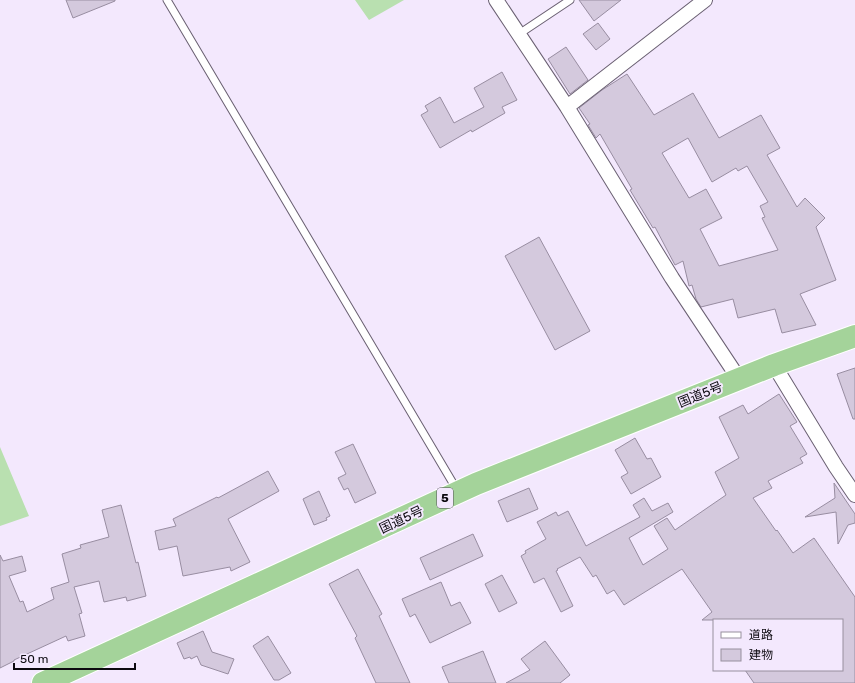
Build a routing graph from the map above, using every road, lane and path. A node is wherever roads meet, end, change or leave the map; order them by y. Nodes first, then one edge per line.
1 (167, 0) edge
2 (496, 0) edge
3 (570, 0) edge
4 (705, 0) edge
5 (519, 34) junction
6 (567, 107) junction
7 (855, 336) edge
8 (774, 365) junction
9 (739, 379) junction
10 (458, 492) junction
11 (855, 495) edge
12 (43, 683) edge

1 - 10 lane
2 - 5 street
3 - 5 lane
4 - 6 street
5 - 6 street
6 - 9 street
7 - 8 highway, 国道5号 / 5
8 - 9 highway, 国道5号 / 5
8 - 11 street
9 - 10 highway, 国道5号 / 5
10 - 12 highway, 国道5号 / 5

